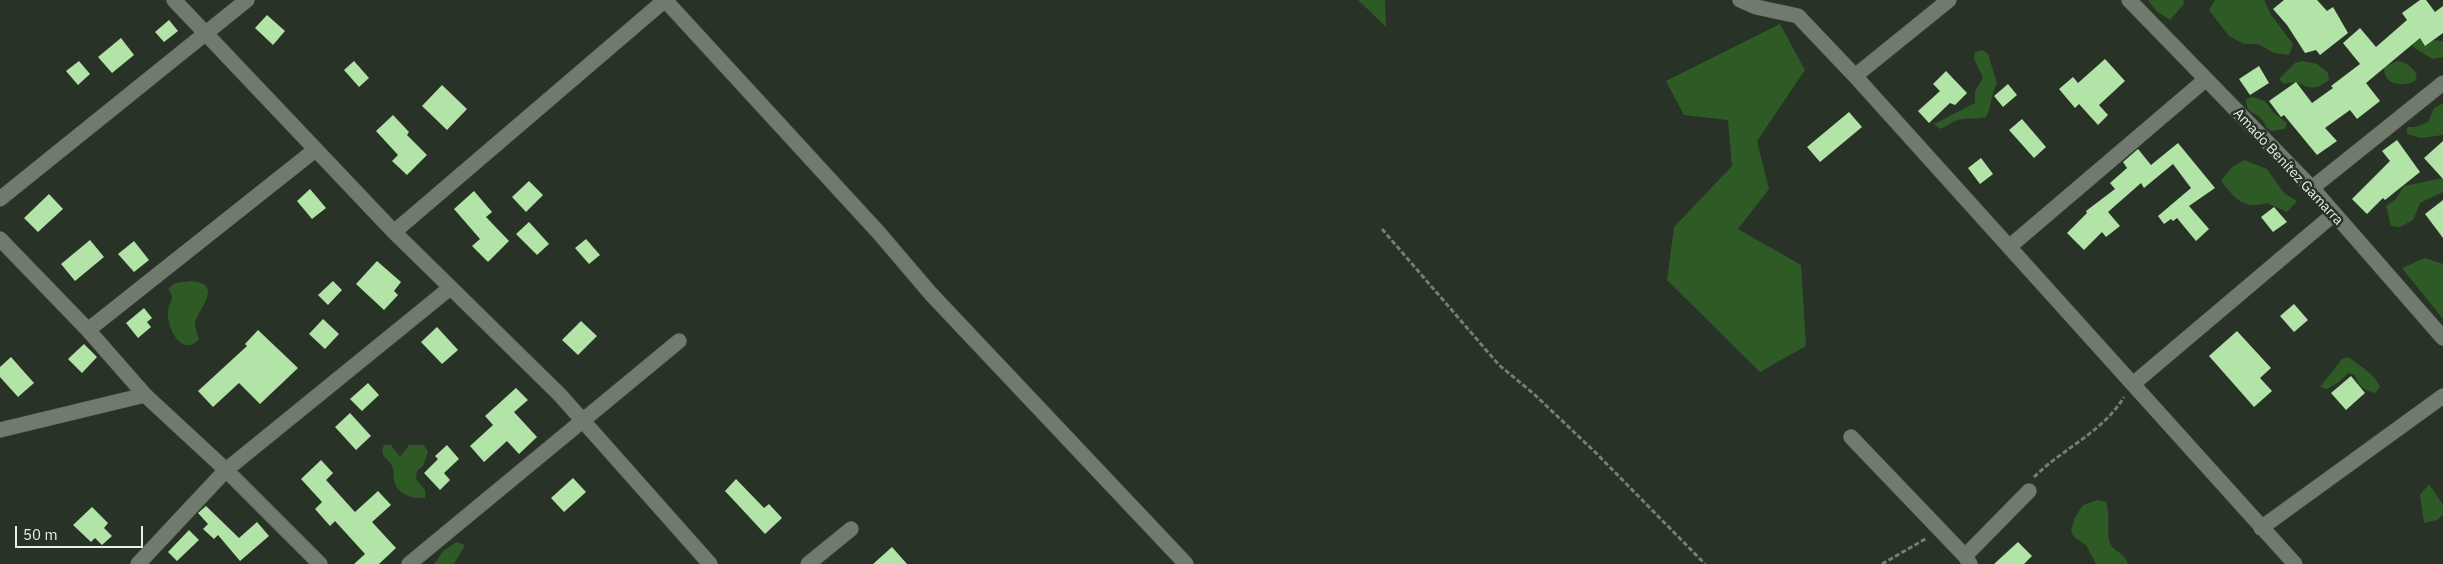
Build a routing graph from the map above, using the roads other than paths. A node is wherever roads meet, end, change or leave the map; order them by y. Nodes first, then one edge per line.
1 (174, 0) edge
2 (247, 0) edge
3 (665, 0) edge
4 (1740, 0) edge
5 (1949, 0) edge
6 (2129, 0) edge
7 (207, 34) junction
8 (1855, 76) junction
9 (2205, 80) junction
10 (2443, 83) edge
11 (315, 150) junction
12 (2312, 188) junction
13 (0, 199) edge
14 (2334, 214) junction
15 (394, 232) junction
16 (0, 239) edge
17 (2009, 247) junction
18 (450, 288) junction
19 (88, 330) junction
20 (2443, 338) edge
21 (679, 341) dead end
22 (2133, 384) junction
23 (145, 395) junction
24 (2443, 396) edge
25 (582, 419) junction
26 (0, 430) edge
27 (1851, 437) dead end
28 (226, 470) junction
29 (2028, 491) road end
30 (2260, 528) junction
31 (851, 529) dead end
32 (1968, 560) edge
33 (138, 564) edge
34 (320, 564) edge
35 (409, 564) edge
36 (710, 564) edge
37 (808, 564) edge
38 (1186, 564) edge
39 (2295, 564) edge

1 - 7 street
2 - 7 street
3 - 15 street
3 - 38 street
4 - 8 street
5 - 8 street
6 - 9 street, Amado Benítez Gamarra
7 - 11 street
7 - 13 street
8 - 17 street
9 - 12 street, Amado Benítez Gamarra
9 - 17 street
10 - 12 street
11 - 15 street
11 - 19 street
12 - 14 street, Amado Benítez Gamarra
14 - 20 street, Amado Benítez Gamarra
14 - 22 street
15 - 18 street
16 - 19 street
17 - 22 street
18 - 25 street
18 - 28 street
19 - 23 street
21 - 25 street
22 - 30 street
23 - 26 street
23 - 28 street
24 - 30 street
25 - 35 street
25 - 36 street
27 - 32 street
28 - 33 street
28 - 34 street
29 - 32 street
30 - 39 street
31 - 37 street

